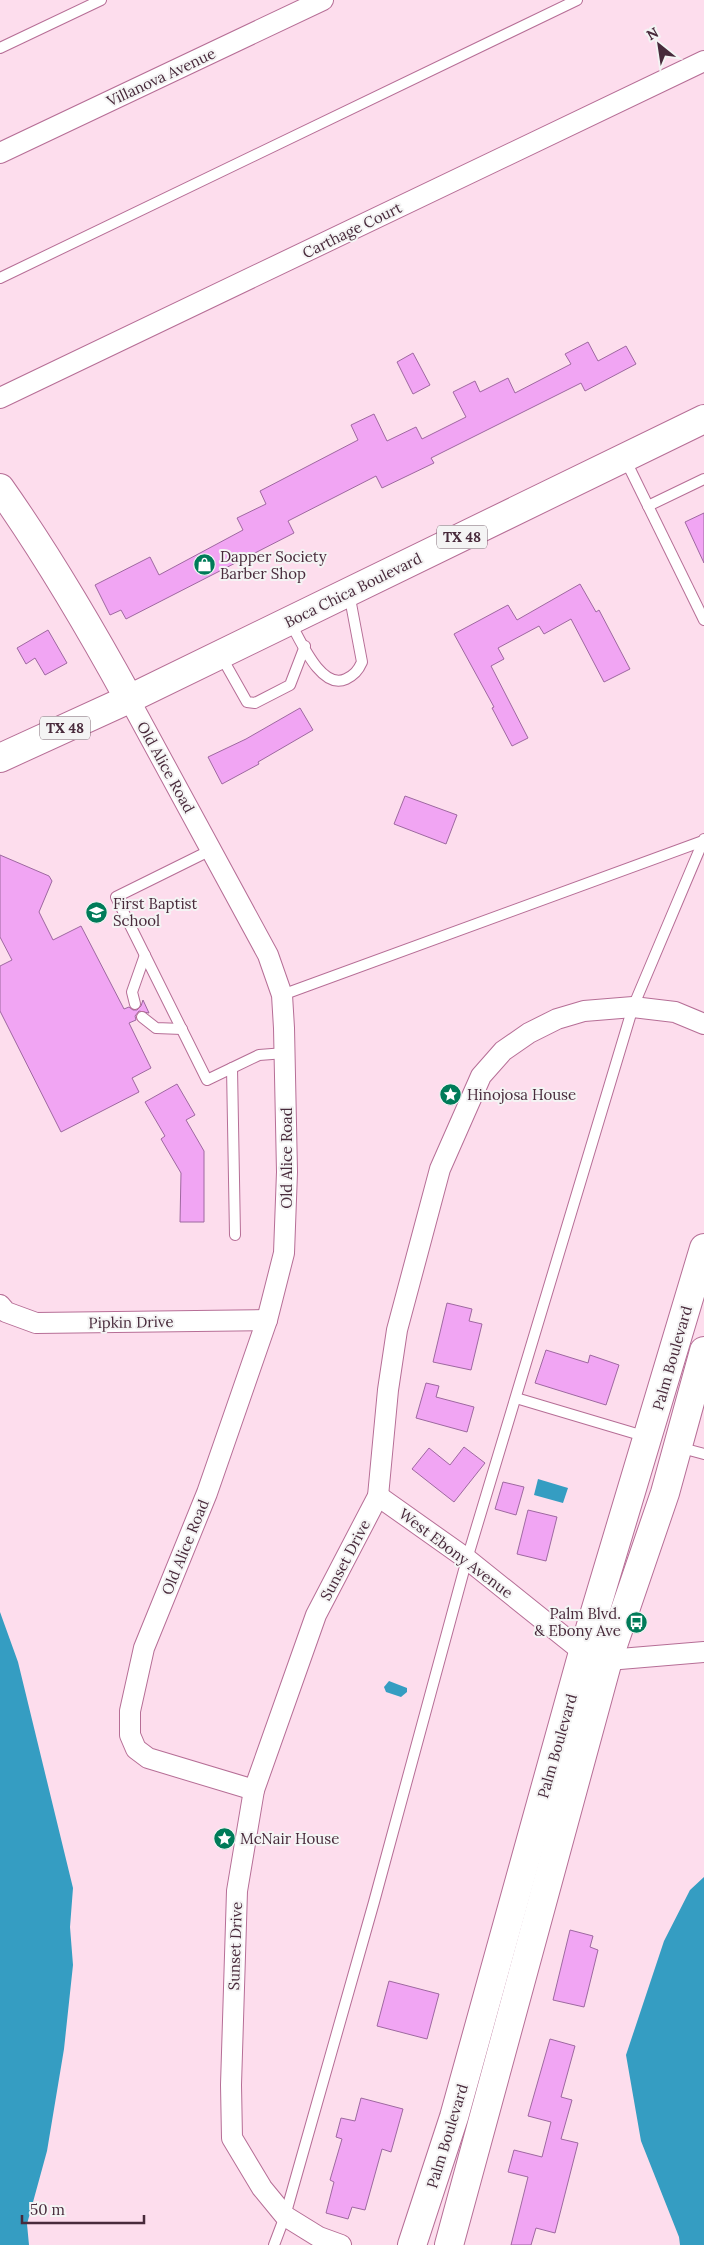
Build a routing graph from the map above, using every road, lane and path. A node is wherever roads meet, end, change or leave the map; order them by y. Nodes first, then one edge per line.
1 (101, 0) edge
2 (323, 0) edge
3 (577, 0) edge
4 (0, 48) edge
5 (704, 61) edge
6 (0, 153) edge
7 (0, 278) edge
8 (0, 398) edge
9 (704, 420) edge
10 (625, 458) junction
11 (704, 479) edge
12 (0, 488) edge
13 (648, 506) junction
14 (348, 592) junction
15 (704, 620) edge
16 (290, 621) junction
17 (304, 646) junction
18 (220, 655) junction
19 (129, 699) junction
20 (0, 758) edge
21 (704, 840) edge
22 (211, 850) junction
23 (145, 955) junction
24 (282, 996) junction
25 (135, 1004) dead end
26 (633, 1007) junction
27 (142, 1017) dead end
28 (704, 1024) edge
29 (182, 1029) junction
30 (284, 1053) junction
31 (232, 1068) junction
32 (235, 1235) dead end
33 (704, 1248) edge
34 (0, 1305) edge
35 (267, 1320) junction
36 (703, 1361) edge
37 (670, 1364) junction
38 (516, 1398) junction
39 (648, 1438) junction
40 (678, 1446) junction
41 (704, 1454) edge
42 (378, 1496) junction
43 (467, 1559) junction
44 (704, 1652) edge
45 (596, 1656) junction
46 (254, 1790) junction
47 (285, 2216) junction
48 (274, 2245) edge
49 (341, 2245) edge
50 (412, 2245) edge
51 (449, 2245) edge

1 - 4 lane
2 - 6 street, Villanova Avenue
3 - 7 lane
5 - 8 street, Carthage Court
9 - 10 main road, Boca Chica Boulevard / TX 48
10 - 13 lane
10 - 14 main road, Boca Chica Boulevard / TX 48
11 - 13 lane
12 - 19 main road, Old Alice Road
13 - 15 lane
14 - 16 main road, Boca Chica Boulevard / TX 48
14 - 17 lane
16 - 17 lane
16 - 18 main road, Boca Chica Boulevard / TX 48
17 - 18 lane
18 - 19 main road, Boca Chica Boulevard / TX 48
19 - 20 main road, Boca Chica Boulevard / TX 48
19 - 22 street, Old Alice Road
21 - 24 lane
21 - 26 lane
22 - 23 lane
22 - 24 street, Old Alice Road
23 - 25 lane
23 - 29 lane
24 - 30 street, Old Alice Road
26 - 28 street, Sunset Drive
26 - 38 lane
26 - 42 street, Sunset Drive
27 - 29 lane
29 - 31 lane
30 - 31 lane
30 - 35 street, Old Alice Road
31 - 32 lane
33 - 37 main road, Palm Boulevard
34 - 35 street, Pipkin Drive
35 - 46 street, Old Alice Road
36 - 37 street
36 - 40 main road, Palm Boulevard
37 - 39 main road, Palm Boulevard
38 - 39 lane
38 - 43 lane
39 - 45 main road, Palm Boulevard
40 - 41 lane
40 - 45 main road, Palm Boulevard
42 - 43 street, West Ebony Avenue
42 - 46 street, Sunset Drive
43 - 45 street, West Ebony Avenue
43 - 47 lane
44 - 45 street
45 - 50 main road, Palm Boulevard
45 - 51 main road, Palm Boulevard
46 - 47 street, Sunset Drive
47 - 48 lane
47 - 49 street, Sunset Drive

